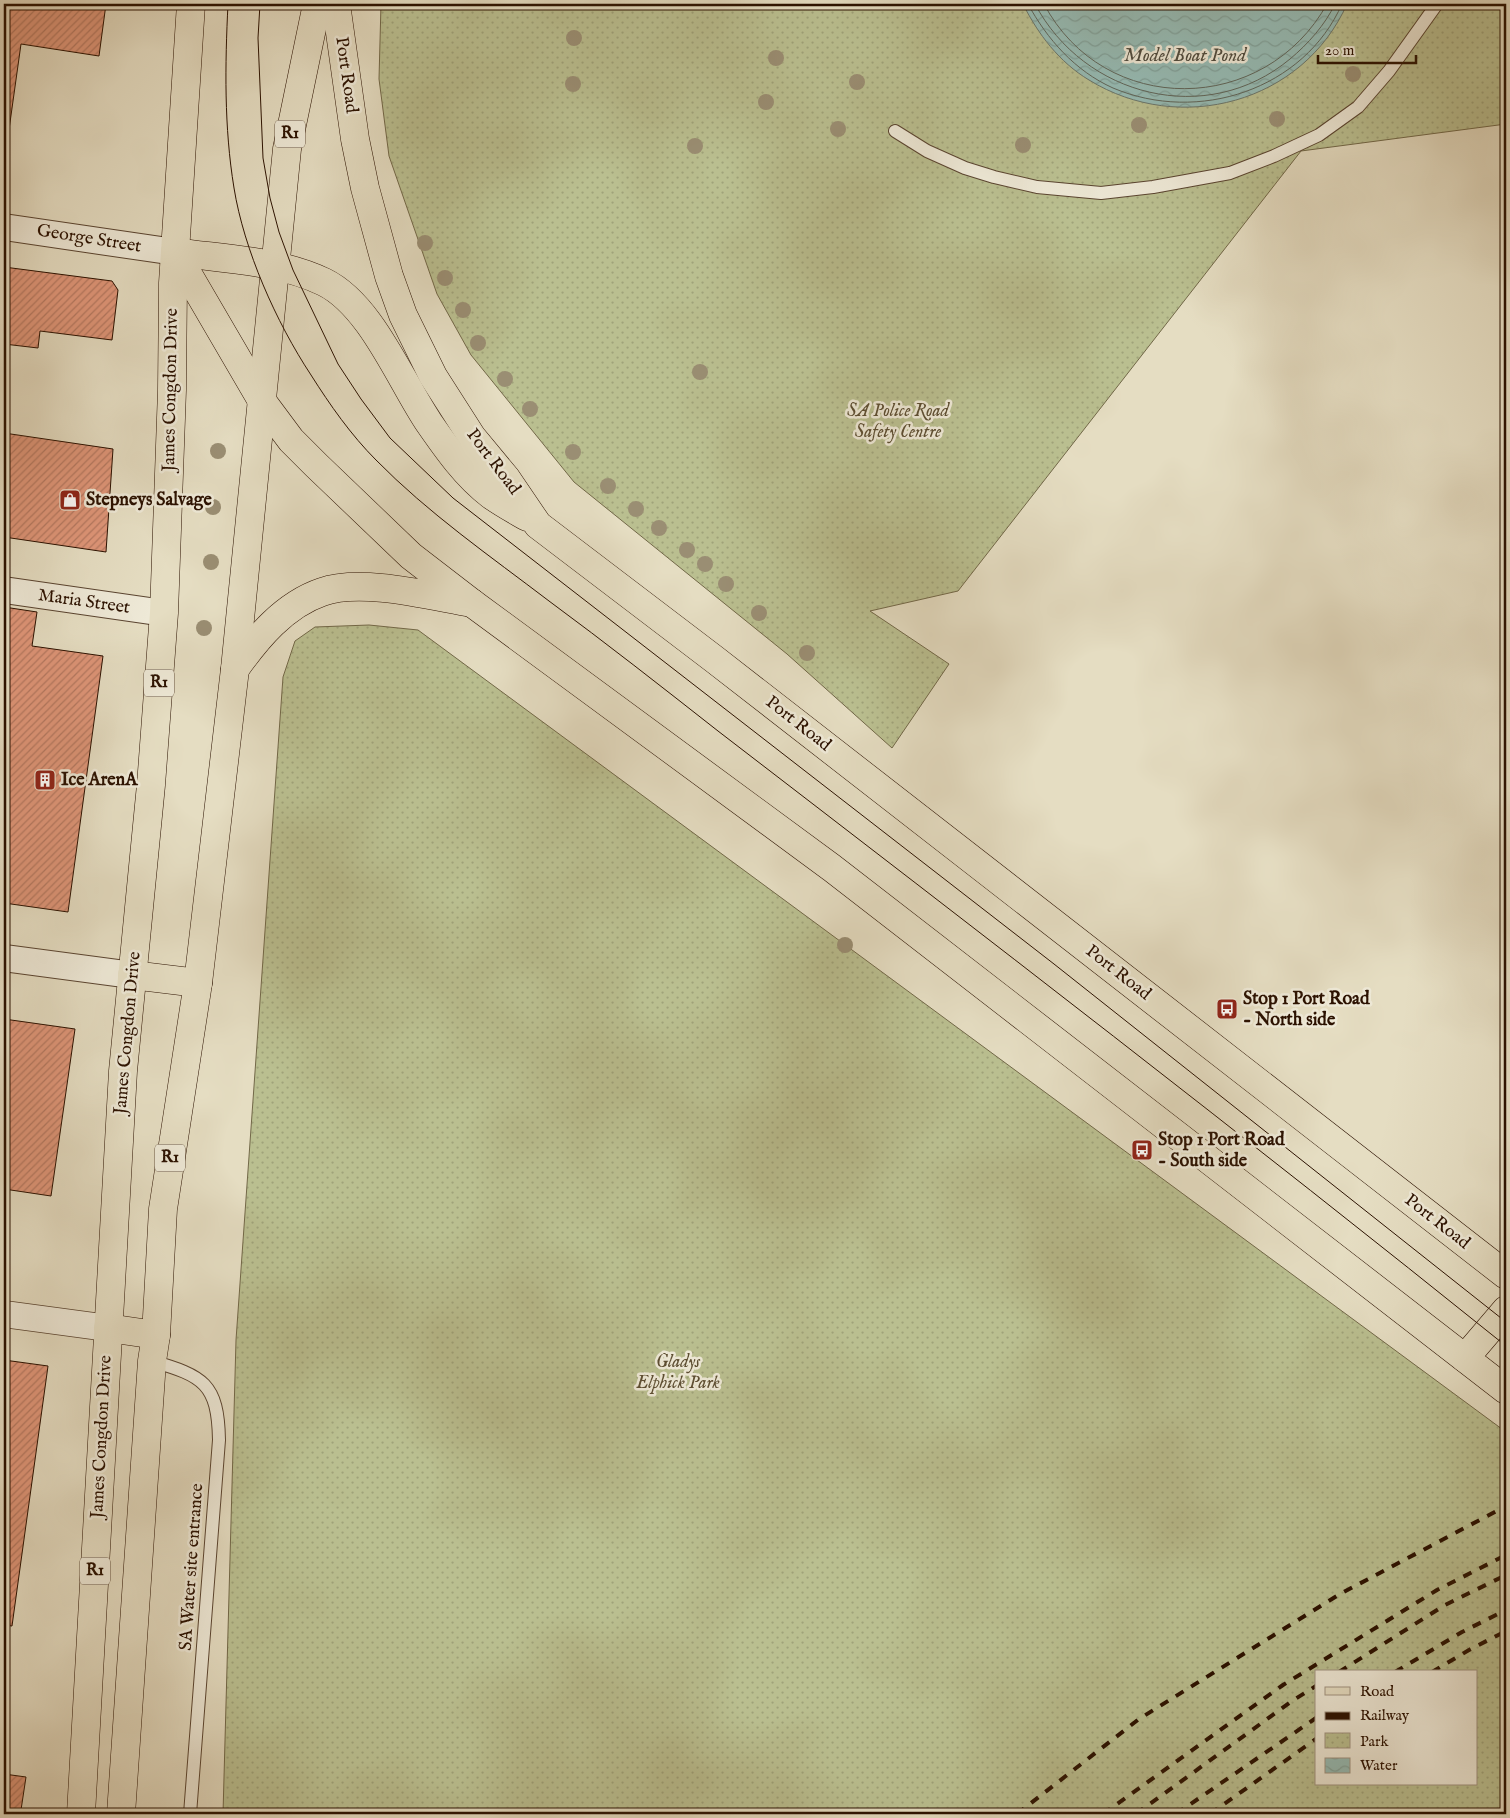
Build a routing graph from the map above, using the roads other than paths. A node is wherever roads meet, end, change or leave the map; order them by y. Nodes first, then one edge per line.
1 (190, 4) edge
2 (317, 4) edge
3 (336, 4) edge
4 (1437, 4) edge
5 (895, 131) dead end
6 (4, 227) edge
7 (175, 252) junction
8 (276, 266) junction
9 (262, 401) junction
10 (538, 525) junction
11 (4, 590) edge
12 (472, 603) junction
13 (164, 613) junction
14 (235, 669) junction
15 (4, 958) edge
16 (132, 975) junction
17 (198, 983) junction
18 (1506, 1275) edge
19 (1506, 1310) edge
20 (4, 1314) edge
21 (108, 1328) junction
22 (154, 1348) junction
23 (1465, 1358) junction
24 (1506, 1390) edge
25 (81, 1814) edge
26 (121, 1814) edge
27 (190, 1814) edge

1 - 7 main road, R1
2 - 8 main road, Port Road / R1
3 - 10 main road, Port Road
4 - 5 lane
6 - 7 street, George Street
7 - 8 main road
7 - 9 main road
7 - 13 main road, James Congdon Drive / R1
8 - 9 main road, Port Road / R1
8 - 10 main road
9 - 12 main road
9 - 14 main road, R1
10 - 18 main road, Port Road
11 - 13 street, Maria Street
12 - 14 main road
12 - 23 main road
13 - 16 main road, James Congdon Drive / R1
14 - 17 main road, R1
15 - 16 street
16 - 17 main road
16 - 21 main road, James Congdon Drive / R1
17 - 22 main road, R1
19 - 23 main road
20 - 21 street
21 - 22 main road
21 - 25 main road, James Congdon Drive / R1
22 - 26 main road, R1
22 - 27 lane, SA Water site entrance
23 - 24 main road

